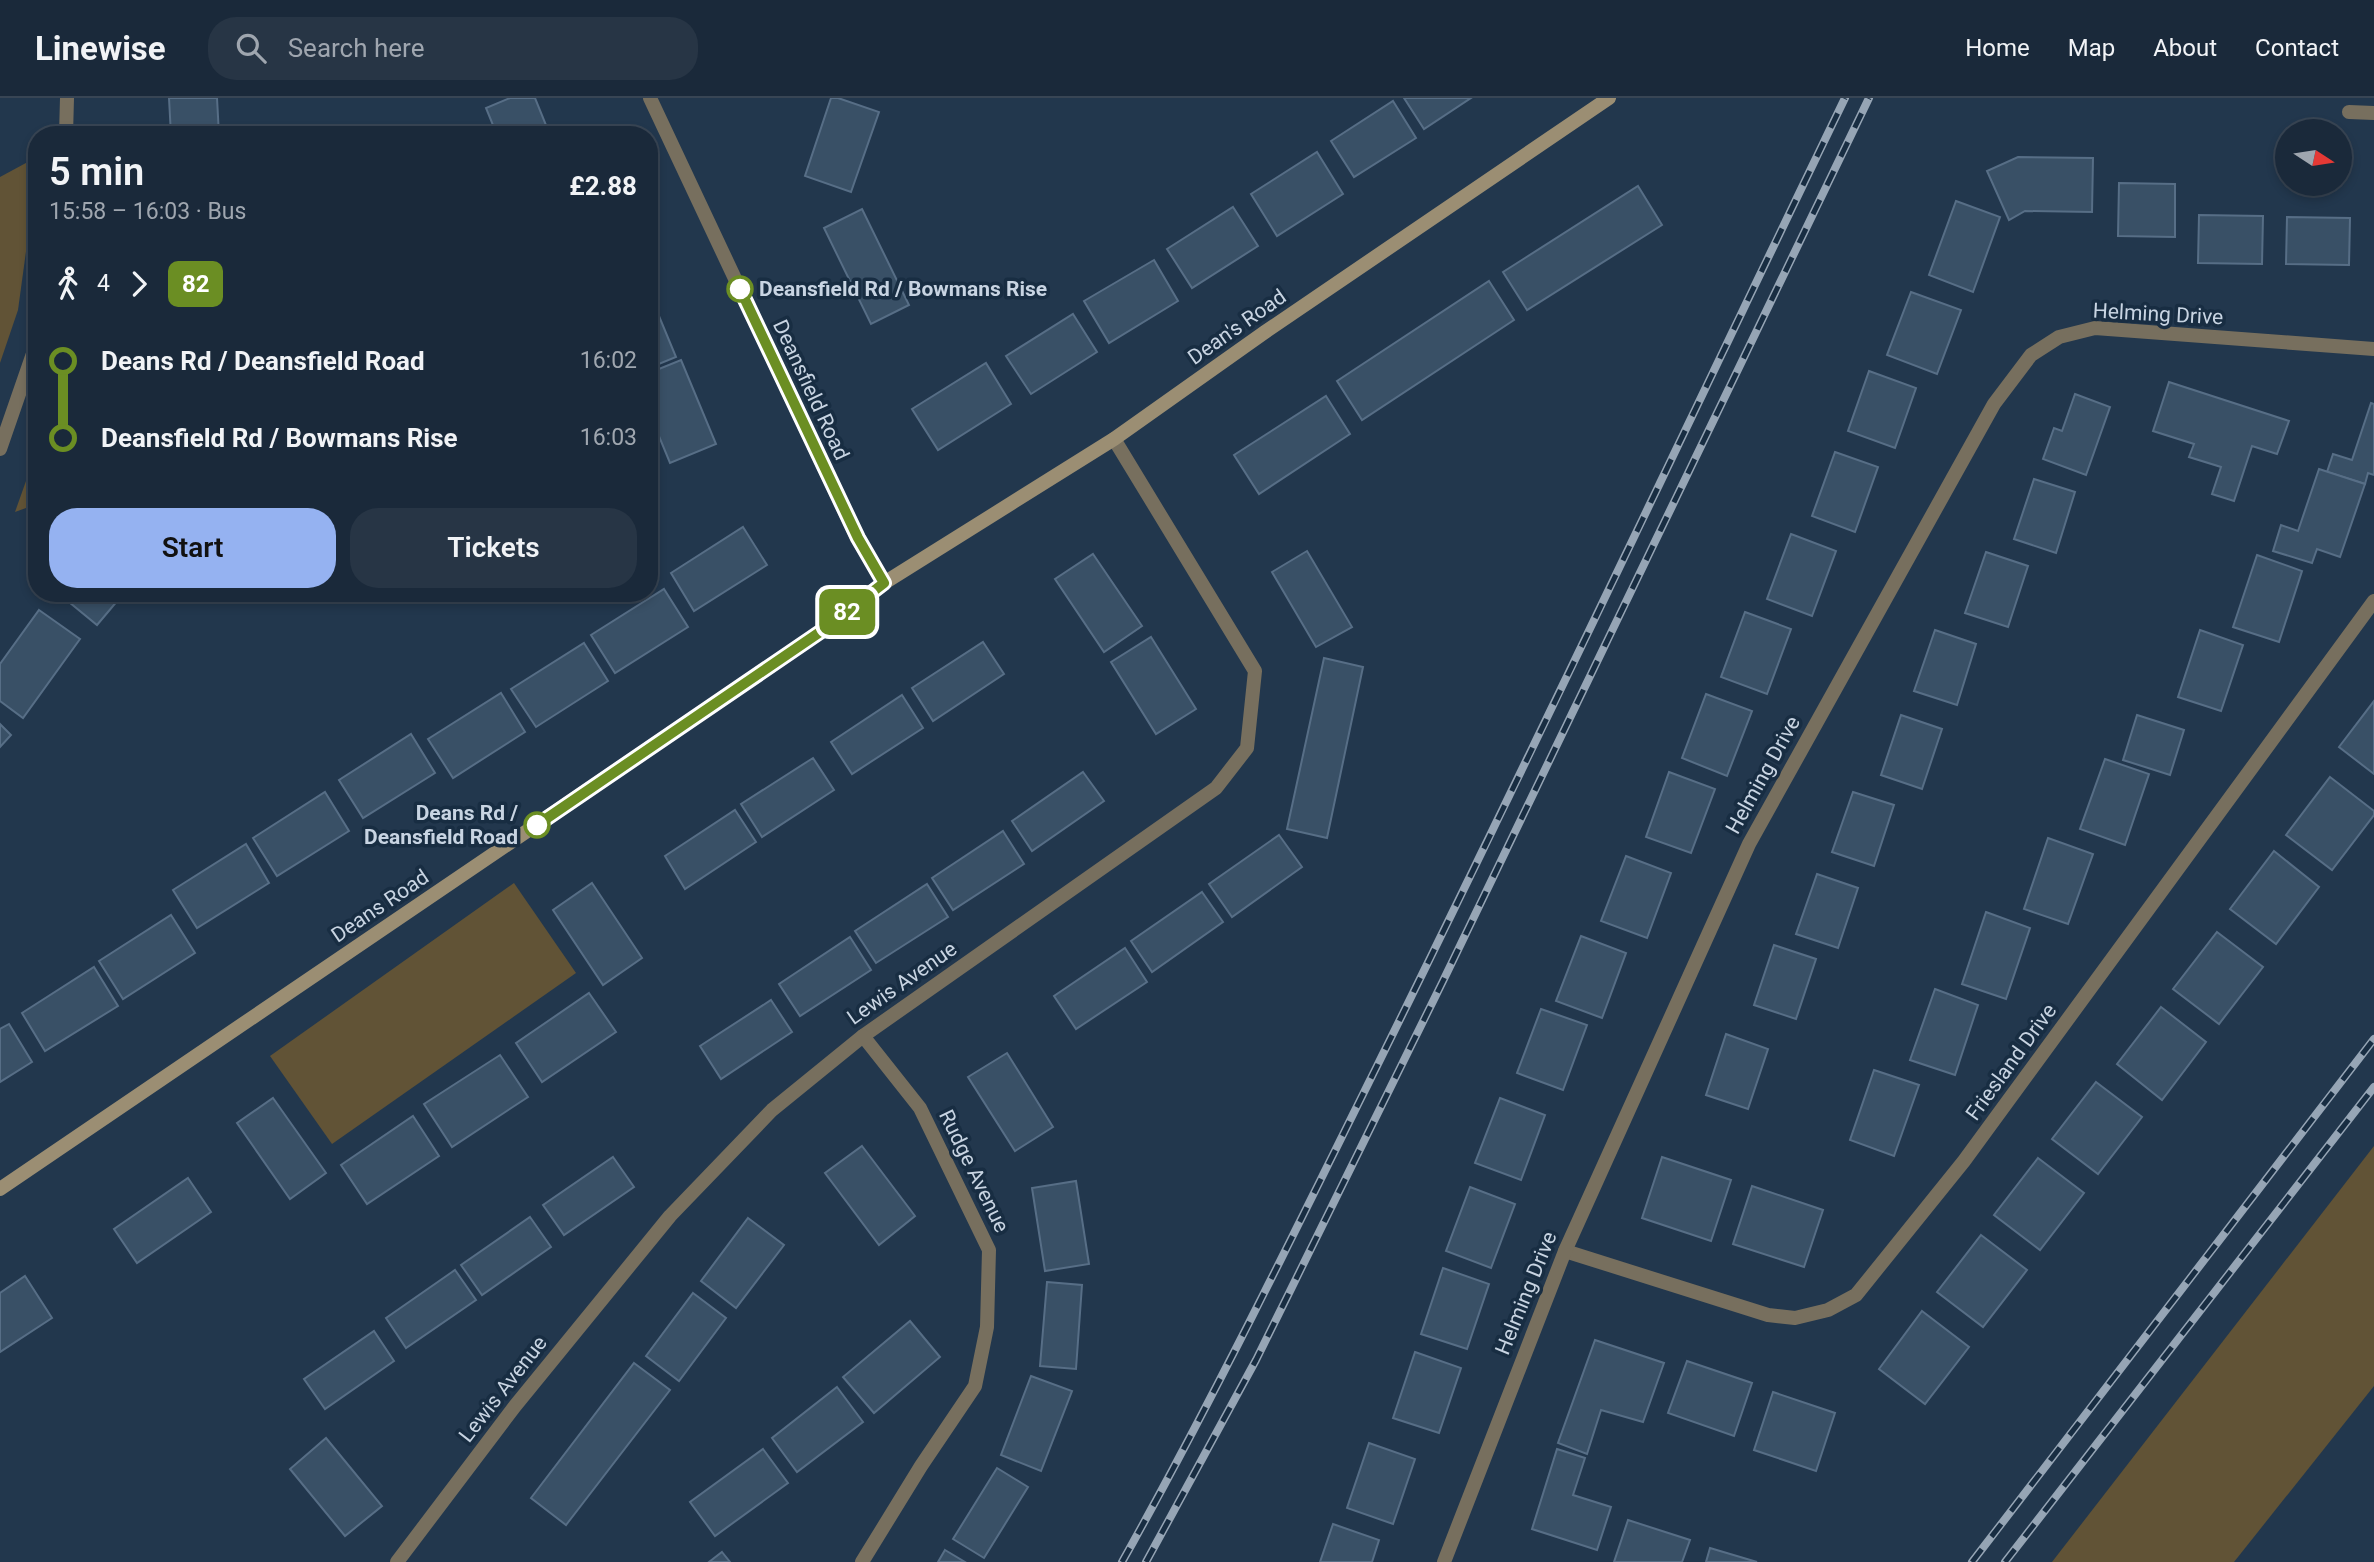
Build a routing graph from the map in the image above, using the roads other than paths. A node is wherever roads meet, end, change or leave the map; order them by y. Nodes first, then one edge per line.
1 (67, 98) edge
2 (650, 98) edge
3 (1609, 98) edge
4 (2350, 112) dead end
5 (2374, 113) edge
6 (66, 126) edge
7 (2374, 349) edge
8 (28, 372) edge
9 (1114, 439) junction
10 (0, 449) edge
11 (884, 583) junction
12 (2374, 601) edge
13 (863, 1036) junction
14 (0, 1189) edge
15 (1565, 1251) junction
16 (397, 1562) edge
17 (862, 1562) edge
18 (1444, 1562) edge

1 - 6 street
2 - 11 street, Deansfield Road
3 - 9 street, Dean's Road
4 - 5 street
7 - 15 street, Helming Drive
8 - 10 street
9 - 11 street, Dean's Road
9 - 13 street, Lewis Avenue
11 - 14 street, Deans Road
12 - 15 street, Friesland Drive
13 - 16 street, Lewis Avenue
13 - 17 street, Rudge Avenue
15 - 18 street, Helming Drive

